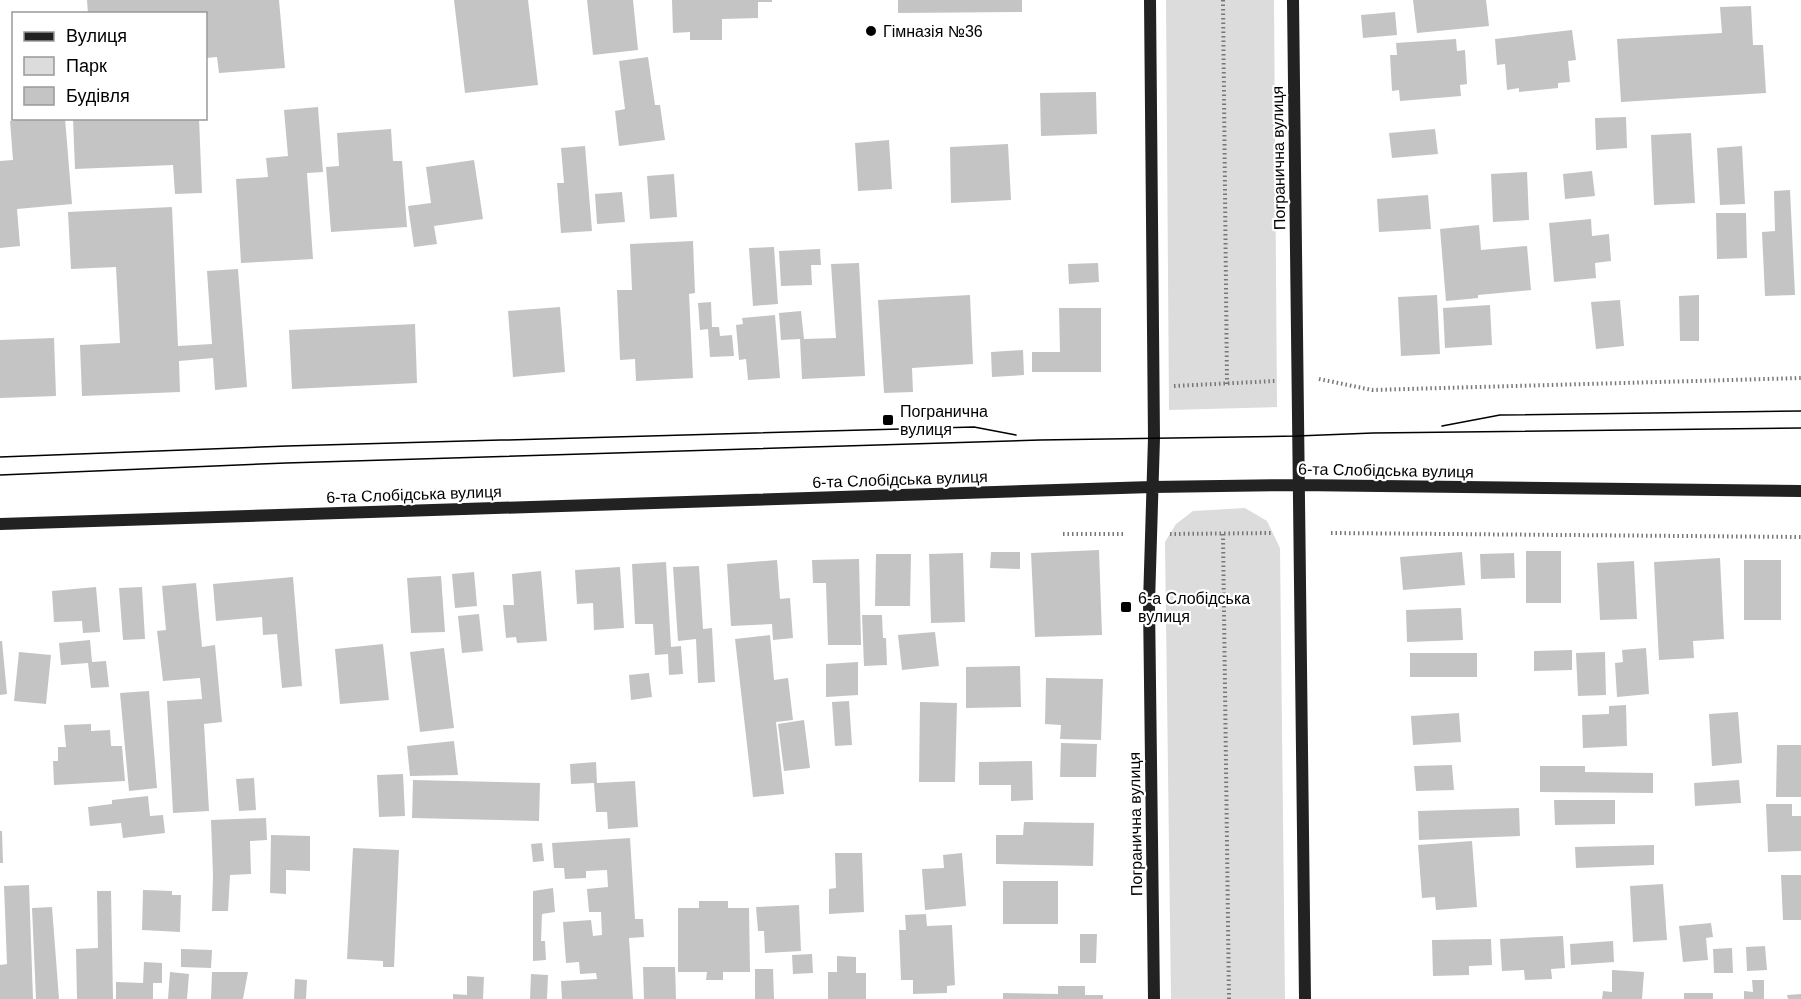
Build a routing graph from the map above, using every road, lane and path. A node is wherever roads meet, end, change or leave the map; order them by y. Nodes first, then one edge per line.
1 (1150, 0) edge
2 (1223, 0) edge
3 (1293, 0) edge
4 (1801, 378) edge
5 (1320, 380) dead end
6 (1275, 381) dead end
7 (1227, 384) junction
8 (1170, 386) dead end
9 (1298, 485) junction
10 (1152, 487) junction
11 (1801, 491) edge
12 (0, 524) edge
13 (1271, 533) dead end
14 (1331, 533) dead end
15 (1063, 534) dead end
16 (1123, 534) dead end
17 (1170, 534) dead end
18 (1224, 534) junction
19 (1801, 537) edge
20 (1154, 999) edge
21 (1229, 999) edge
22 (1305, 999) edge

1 - 10 main road, Погранична вулиця
2 - 7 path
3 - 9 main road, Погранична вулиця
4 - 5 path
6 - 7 path
7 - 8 path
9 - 10 main road, 6-та Слобідська вулиця
9 - 11 main road, 6-та Слобідська вулиця
9 - 22 main road, Погранична вулиця
10 - 12 main road, 6-та Слобідська вулиця
10 - 20 main road, Погранична вулиця
13 - 18 path
14 - 19 path
15 - 16 path
17 - 18 path
18 - 21 path

